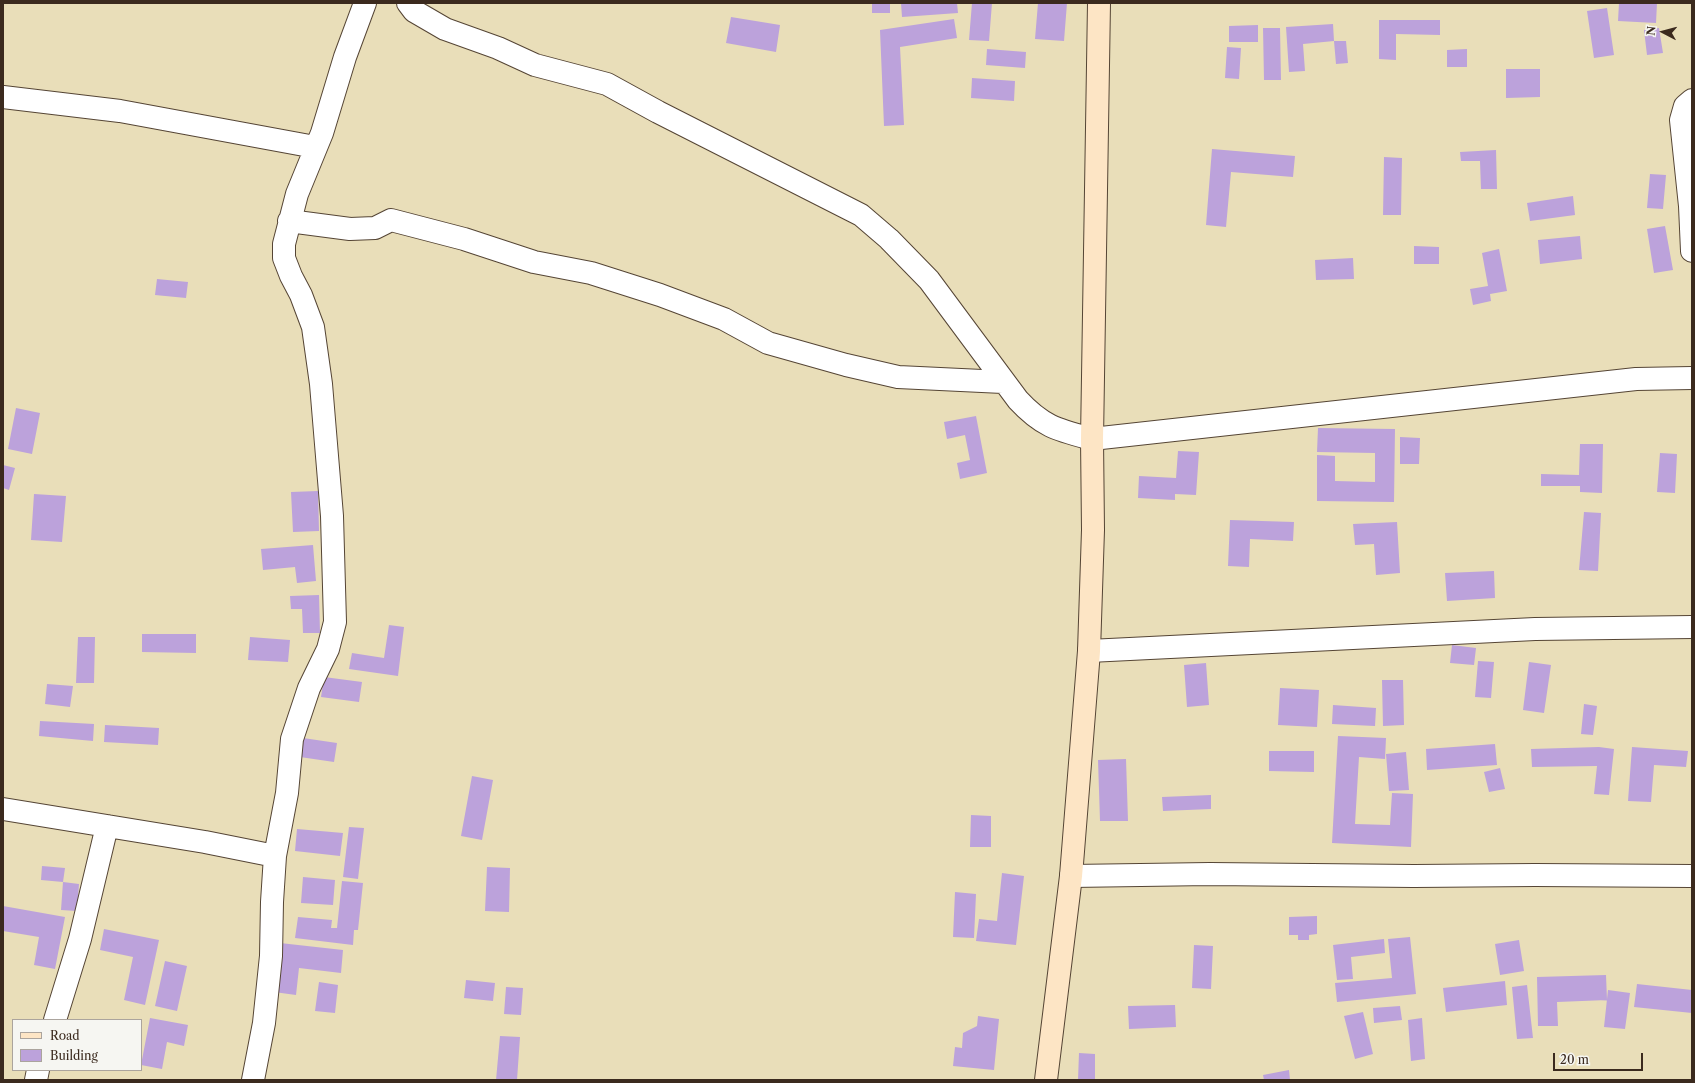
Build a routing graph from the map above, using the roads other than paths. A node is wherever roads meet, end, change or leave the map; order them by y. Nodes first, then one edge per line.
1 (365, 3) edge
2 (408, 3) edge
3 (1098, 3) edge
4 (3, 96) edge
5 (1692, 100) edge
6 (315, 147) junction
7 (289, 221) junction
8 (1692, 251) edge
9 (1692, 372) edge
10 (1692, 378) edge
11 (1003, 382) junction
12 (1092, 439) junction
13 (1692, 627) edge
14 (1089, 651) junction
15 (3, 809) edge
16 (107, 826) junction
17 (276, 856) junction
18 (1071, 876) junction
19 (1692, 876) edge
20 (55, 1019) edge
21 (253, 1080) edge
22 (1046, 1080) edge

1 - 6 street
2 - 11 street
3 - 12 street
4 - 6 street
5 - 8 street
6 - 7 street
7 - 11 street
7 - 17 street
9 - 10 street
10 - 12 street
11 - 12 street
12 - 14 street
13 - 14 street
14 - 18 street
15 - 16 street
16 - 17 street
16 - 20 street
17 - 21 street
18 - 19 street
18 - 22 street

